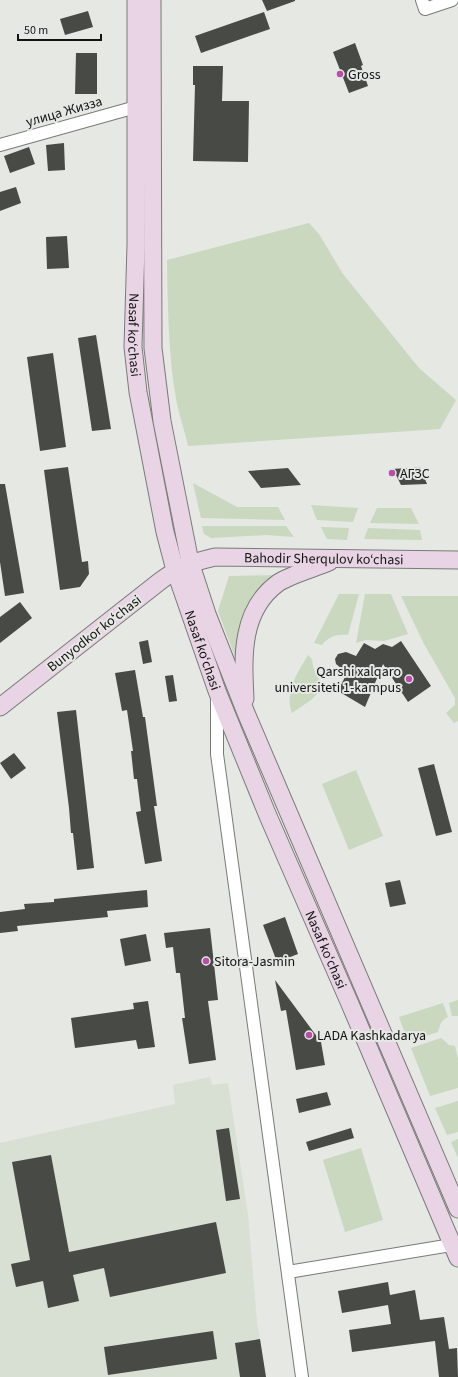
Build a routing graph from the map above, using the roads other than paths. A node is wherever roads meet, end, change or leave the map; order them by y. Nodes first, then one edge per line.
1 (136, 0) edge
2 (152, 0) edge
3 (422, 0) edge
4 (452, 0) edge
5 (136, 106) junction
6 (0, 145) edge
7 (335, 559) junction
8 (458, 560) edge
9 (182, 566) junction
10 (217, 691) junction
11 (0, 707) edge
12 (246, 713) junction
13 (458, 1209) edge
14 (456, 1249) edge
15 (288, 1272) junction
16 (302, 1377) edge

1 - 5 main road, Nasaf ko‘chasi
2 - 9 main road, Nasaf ko‘chasi
3 - 4 street
5 - 6 street, улица Жизза
5 - 9 main road, Nasaf ko‘chasi
7 - 8 main road, Bahodir Sherqulov ko‘chasi
7 - 9 main road, Bahodir Sherqulov ko‘chasi
7 - 12 main road
9 - 10 main road, Nasaf ko‘chasi
9 - 11 main road, Bunyodkor koʻchasi
9 - 12 main road, Nasaf ko‘chasi
10 - 14 main road, Nasaf ko‘chasi
10 - 15 street
12 - 13 main road, Nasaf ko‘chasi
14 - 15 street
15 - 16 street

